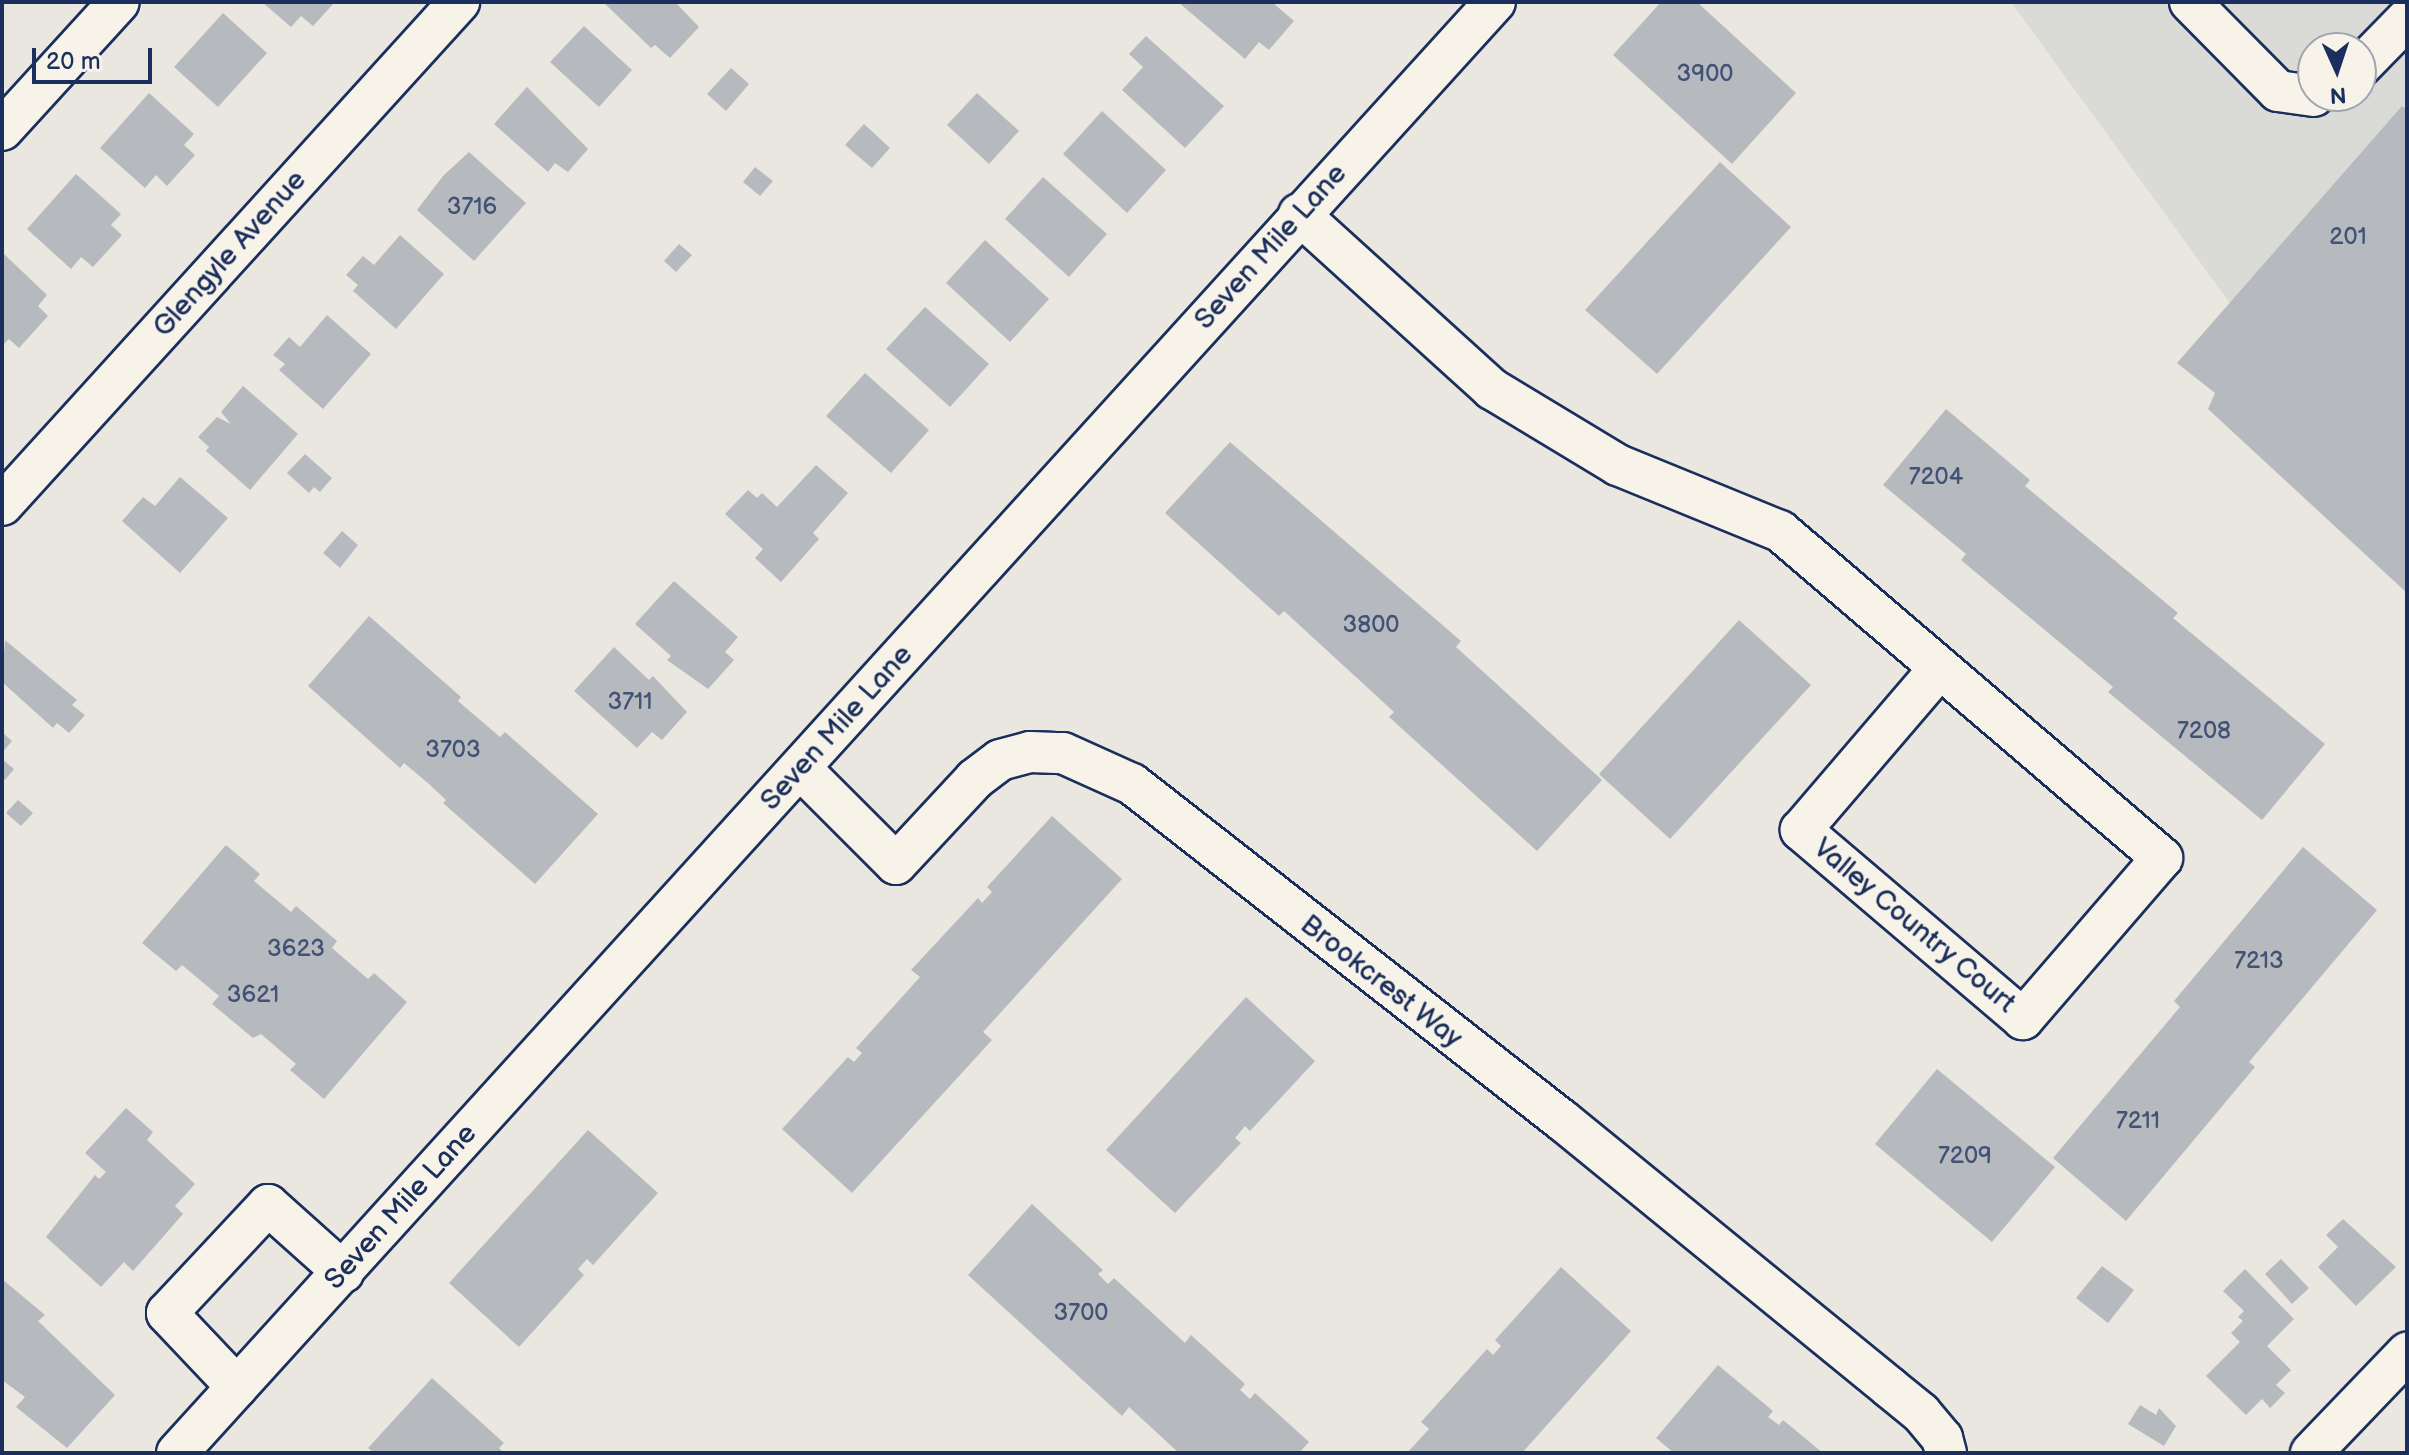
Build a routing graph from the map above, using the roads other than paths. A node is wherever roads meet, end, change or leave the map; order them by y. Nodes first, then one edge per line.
1 (119, 2) edge
2 (459, 2) edge
3 (1495, 2) edge
4 (2190, 2) edge
5 (2407, 18) edge
6 (2377, 49) edge
7 (2297, 94) edge
8 (2, 130) edge
9 (1299, 214) junction
10 (2, 505) edge
11 (1940, 668) junction
12 (801, 769) junction
13 (343, 1272) junction
14 (2407, 1353) edge
15 (237, 1387) junction
16 (182, 1451) edge
17 (1946, 1453) edge
18 (2311, 1453) edge

1 - 8 street
2 - 10 street, Glengyle Avenue
3 - 9 street, Seven Mile Lane
4 - 7 street
5 - 6 street
9 - 11 street, Valley Country Court
9 - 12 street, Seven Mile Lane
11 - 11 street, Valley Country Court
12 - 13 street, Seven Mile Lane
12 - 17 street, Brookcrest Way
13 - 15 street, Seven Mile Lane
13 - 15 street
14 - 18 street
15 - 16 street, Seven Mile Lane

